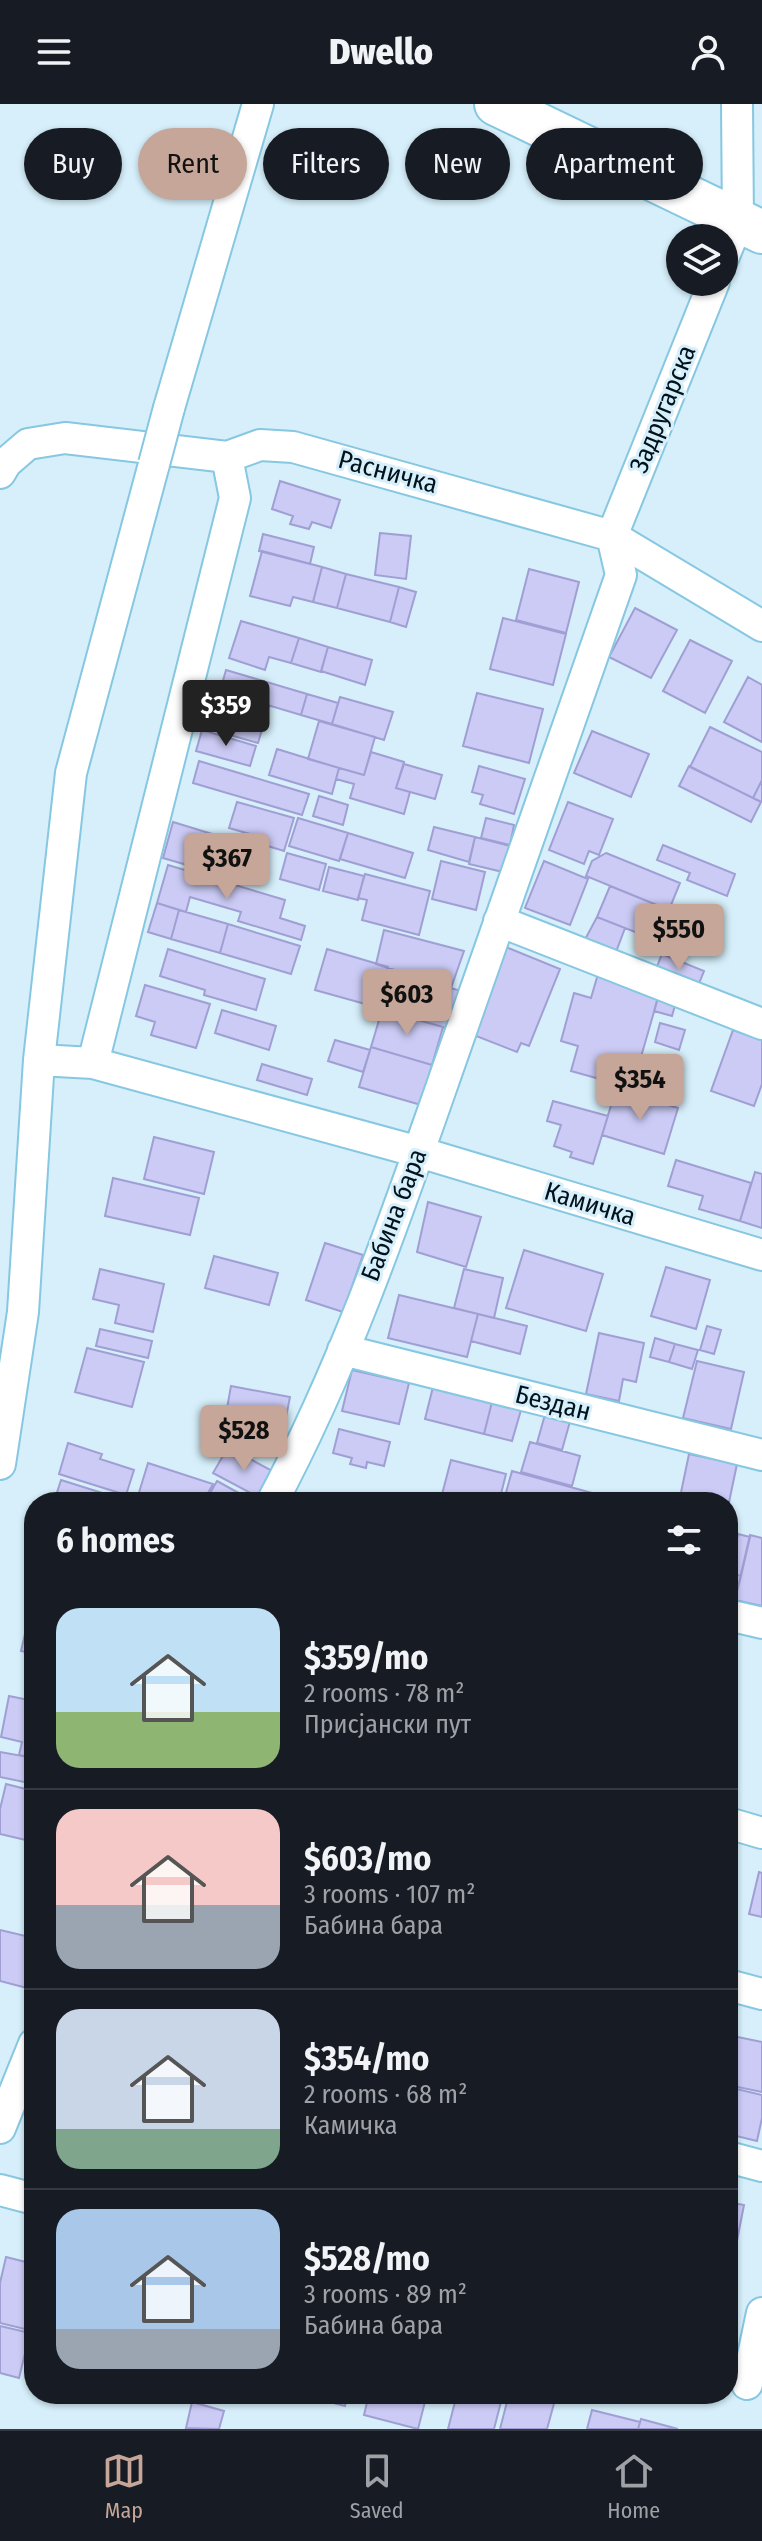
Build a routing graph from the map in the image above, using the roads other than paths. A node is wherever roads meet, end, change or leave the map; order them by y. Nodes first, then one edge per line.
1 (258, 104) edge
2 (496, 104) edge
3 (737, 104) edge
4 (741, 237) edge
5 (708, 296) edge
6 (227, 457) junction
7 (0, 473) edge
8 (612, 536) junction
9 (762, 626) edge
10 (499, 921) junction
11 (762, 1024) edge
12 (39, 1060) junction
13 (93, 1063) junction
14 (419, 1152) junction
15 (762, 1255) edge
16 (11, 1311) edge
17 (343, 1350) junction
18 (762, 1455) edge
19 (0, 1464) edge
20 (277, 1492) edge
21 (738, 1617) edge
22 (762, 1623) edge
23 (738, 1826) edge
24 (762, 1833) edge
25 (738, 1988) edge
26 (762, 1994) edge
27 (24, 2069) edge
28 (0, 2128) edge
29 (738, 2160) edge
30 (762, 2166) edge
31 (0, 2190) edge
32 (24, 2196) edge
33 (762, 2313) edge
34 (746, 2384) edge

1 - 12 street, bridge
2 - 4 main road
3 - 4 street
5 - 8 street, Задругарска
6 - 7 street, Расничка
6 - 8 street, Расничка
6 - 13 street
8 - 9 street, Расничка
8 - 10 street, Бабина бара
10 - 11 street
10 - 14 street, Бабина бара
12 - 13 street, Камичка
12 - 16 street
13 - 14 street, Камичка
14 - 15 street, Камичка
14 - 17 street, Бабина бара
16 - 19 street
17 - 18 street, Бездан
17 - 20 street, Бабина бара
21 - 22 street
23 - 24 street
25 - 26 street
27 - 28 street
29 - 30 street
31 - 32 street
33 - 34 street

